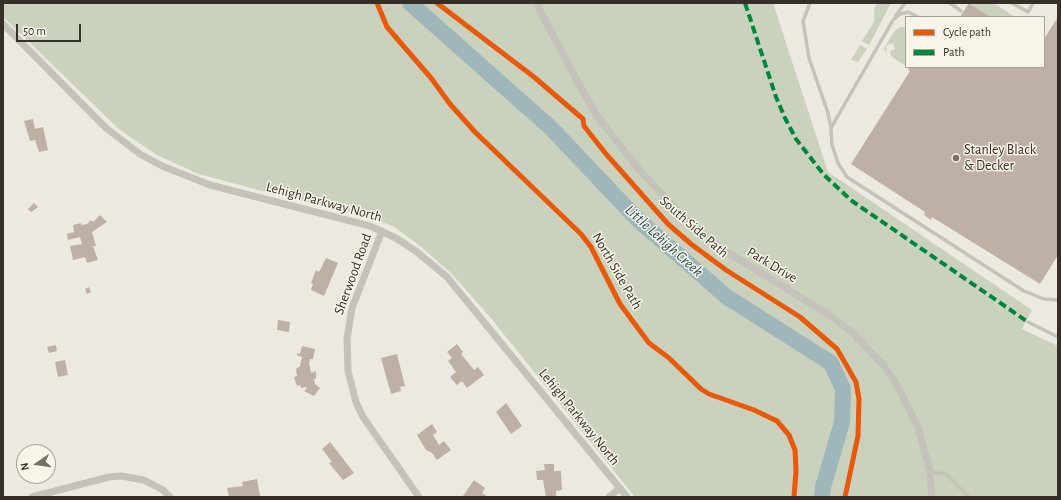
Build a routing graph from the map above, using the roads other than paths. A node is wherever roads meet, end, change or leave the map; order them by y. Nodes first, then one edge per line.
1 (536, 3) edge
2 (810, 3) edge
3 (904, 3) edge
4 (950, 3) edge
5 (1012, 3) edge
6 (1033, 3) edge
7 (961, 11) dead end
8 (916, 16) edge
9 (893, 20) junction
10 (3, 24) edge
11 (830, 128) junction
12 (382, 231) junction
13 (1058, 300) edge
14 (1028, 322) dead end
15 (1058, 337) edge
16 (930, 472) junction
17 (620, 488) junction
18 (32, 497) edge
19 (170, 497) edge
20 (419, 497) edge
21 (609, 497) edge
22 (626, 497) edge
23 (932, 497) edge
24 (969, 497) edge

1 - 16 street, Park Drive
2 - 11 lane
3 - 9 lane
4 - 7 lane
5 - 6 lane
8 - 9 lane
9 - 11 lane
10 - 12 street, Lehigh Parkway North
11 - 13 lane
12 - 17 street, Lehigh Parkway North
12 - 20 street, Sherwood Road
14 - 15 lane
16 - 23 street, Park Drive
16 - 24 lane
17 - 21 street
17 - 22 street, Lehigh Parkway North
18 - 19 street

